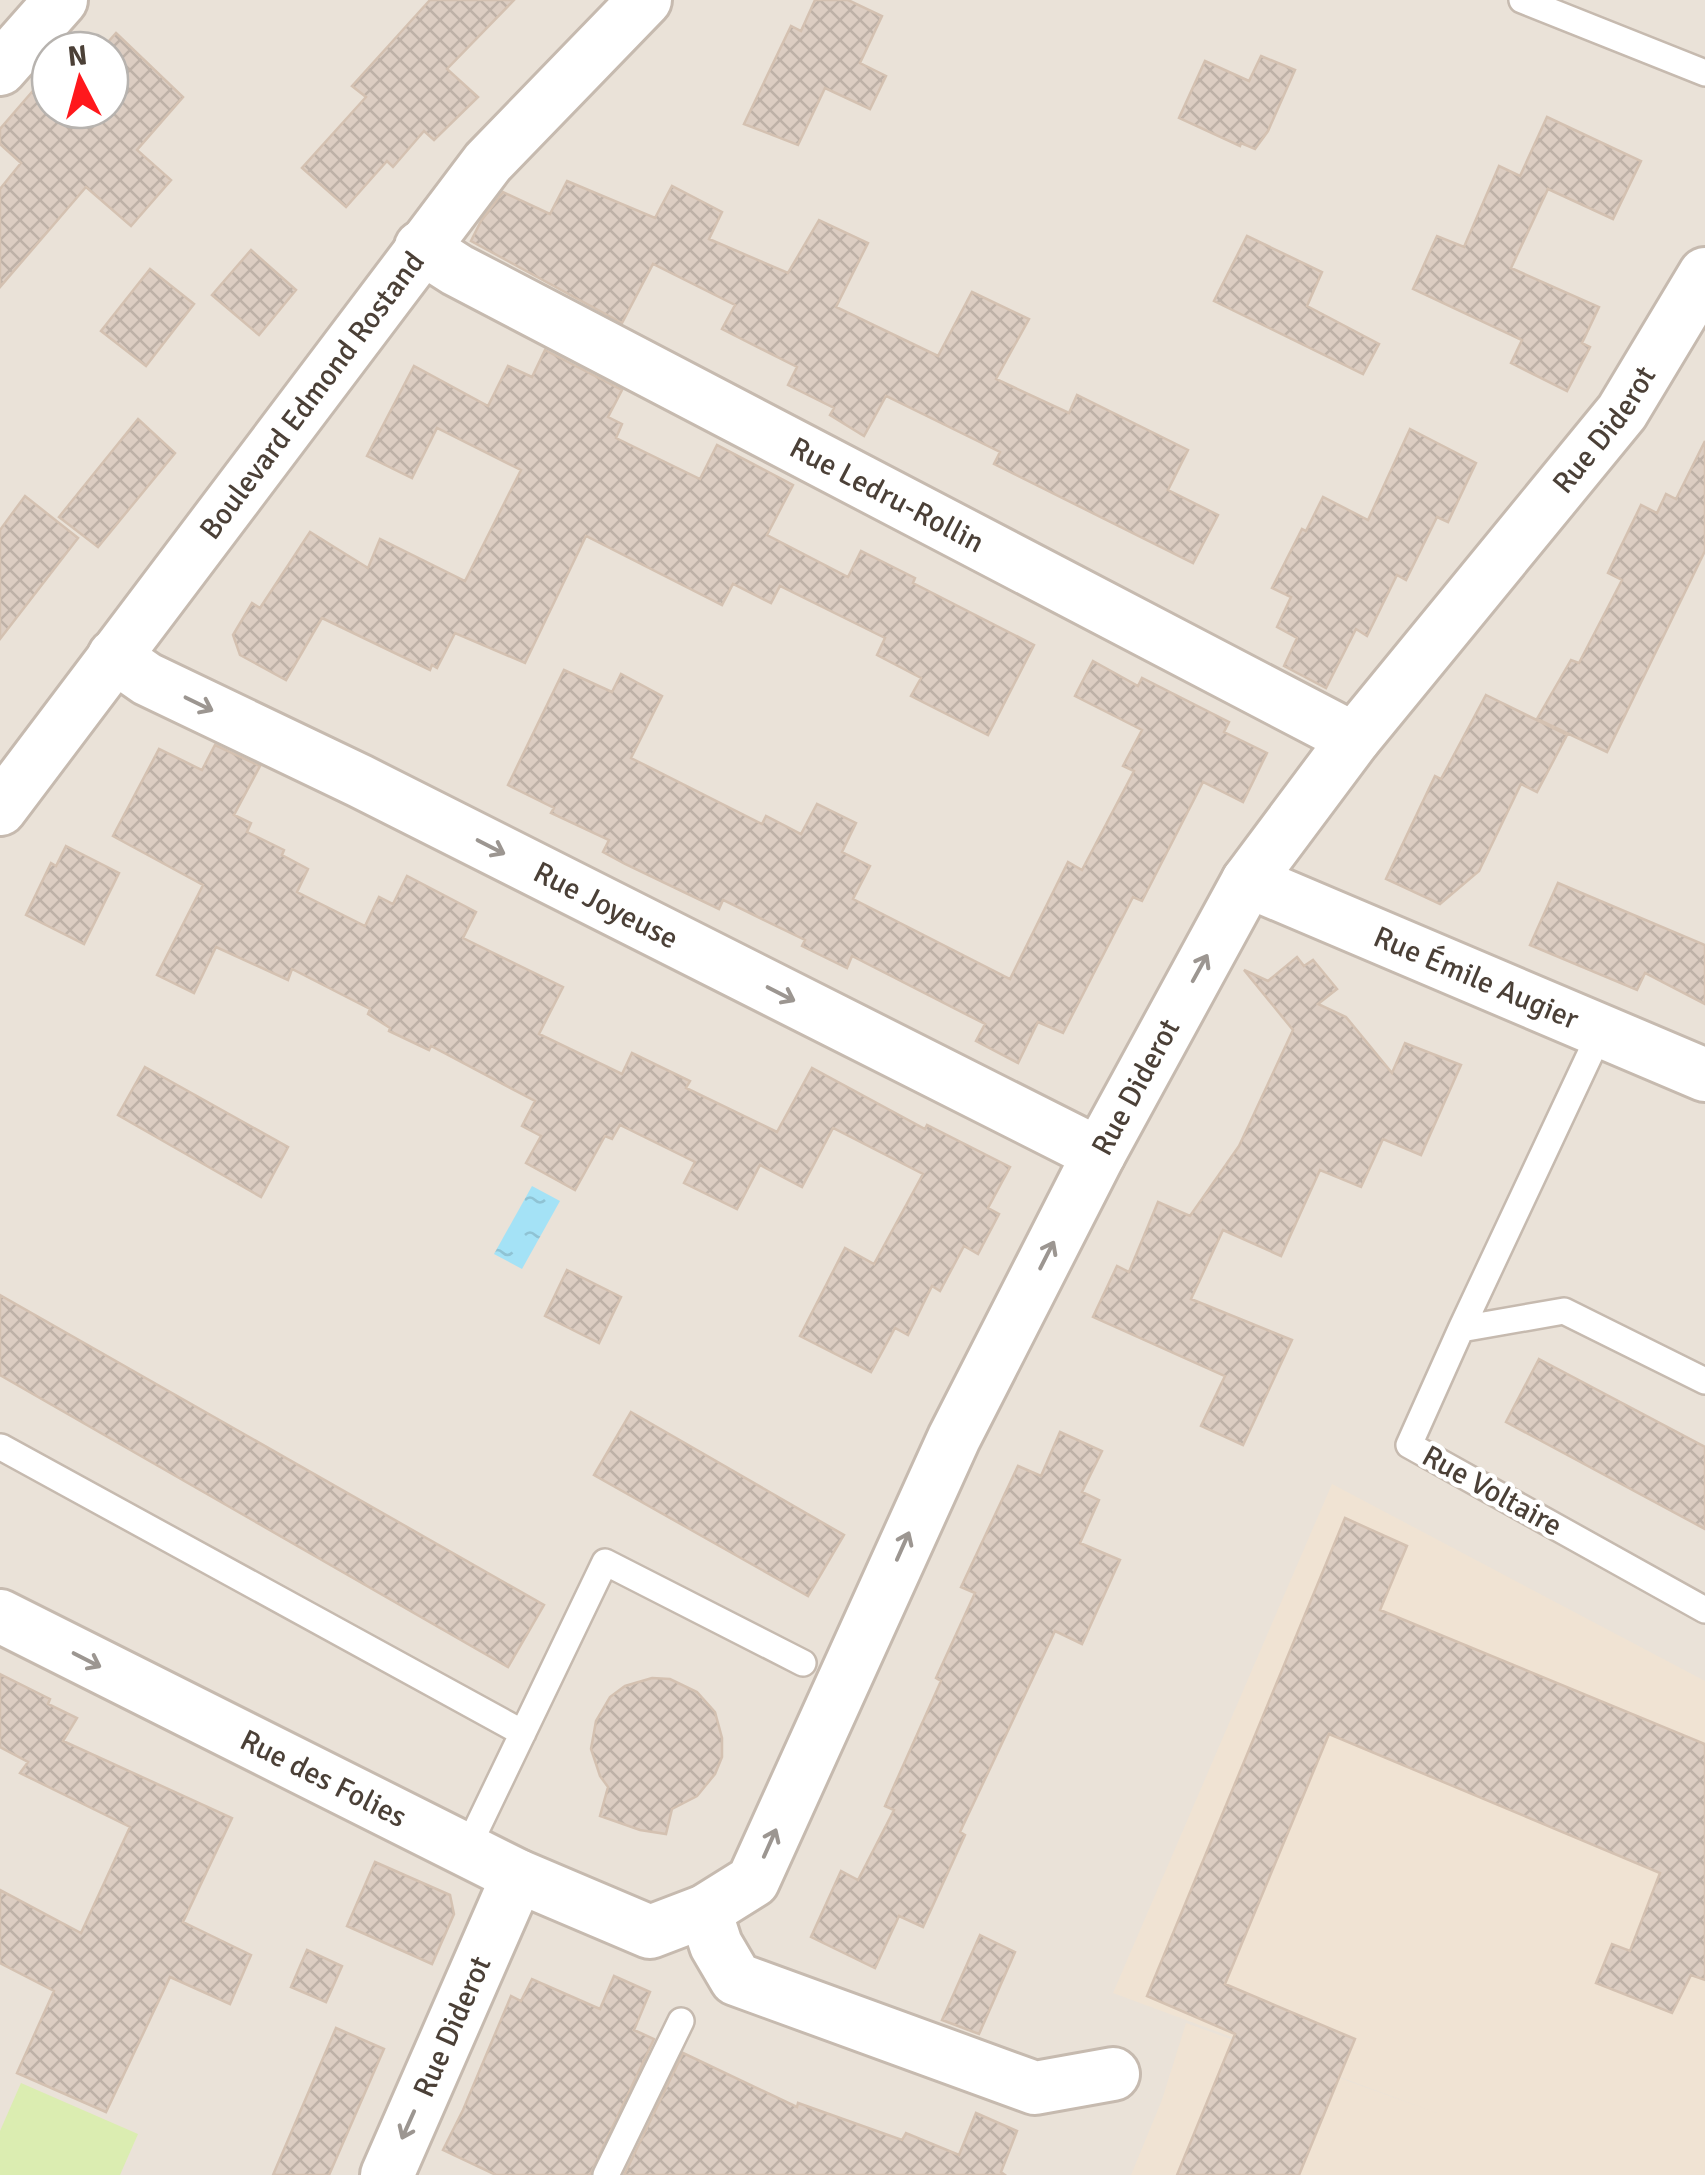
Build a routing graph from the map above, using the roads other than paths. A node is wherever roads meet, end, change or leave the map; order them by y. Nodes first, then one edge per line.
1 (61, 0) edge
2 (645, 0) edge
3 (1522, 0) edge
4 (0, 68) edge
5 (1705, 72) edge
6 (420, 248) junction
7 (1705, 274) edge
8 (114, 656) junction
9 (1354, 739) junction
10 (0, 810) edge
11 (1248, 880) junction
12 (1601, 1031) junction
13 (1705, 1076) edge
14 (1099, 1154) junction
15 (1461, 1329) junction
16 (1705, 1381) edge
17 (1, 1447) edge
18 (1705, 1610) edge
19 (0, 1616) edge
20 (803, 1663) dead end
21 (523, 1733) junction
22 (466, 1850) junction
23 (518, 1876) junction
24 (706, 1910) junction
25 (650, 1932) joint
26 (680, 2021) dead end
27 (1112, 2074) dead end
28 (386, 2175) edge
29 (606, 2175) edge

1 - 4 street
2 - 6 street, Boulevard Edmond Rostand
3 - 5 lane
6 - 8 street, Boulevard Edmond Rostand
6 - 9 street, Rue Ledru-Rollin
7 - 9 street, Rue Diderot
8 - 10 street, Boulevard Edmond Rostand
8 -> 14 street, Rue Joyeuse
9 - 11 street, Rue Diderot
11 - 12 street, Rue Émile Augier
14 -> 11 street, Rue Diderot
12 - 13 street, Rue Émile Augier
12 - 15 lane
24 -> 14 street, Rue Diderot
15 - 16 lane
15 - 18 lane, Rue Voltaire
17 - 21 lane
19 -> 22 street, Rue des Folies
20 - 21 lane
21 - 22 lane
22 - 23 street, Rue des Folies
23 - 25 street, Rue des Folies
23 -> 28 street, Rue Diderot
24 - 25 street, Rue Diderot
24 - 27 street
26 - 29 lane

